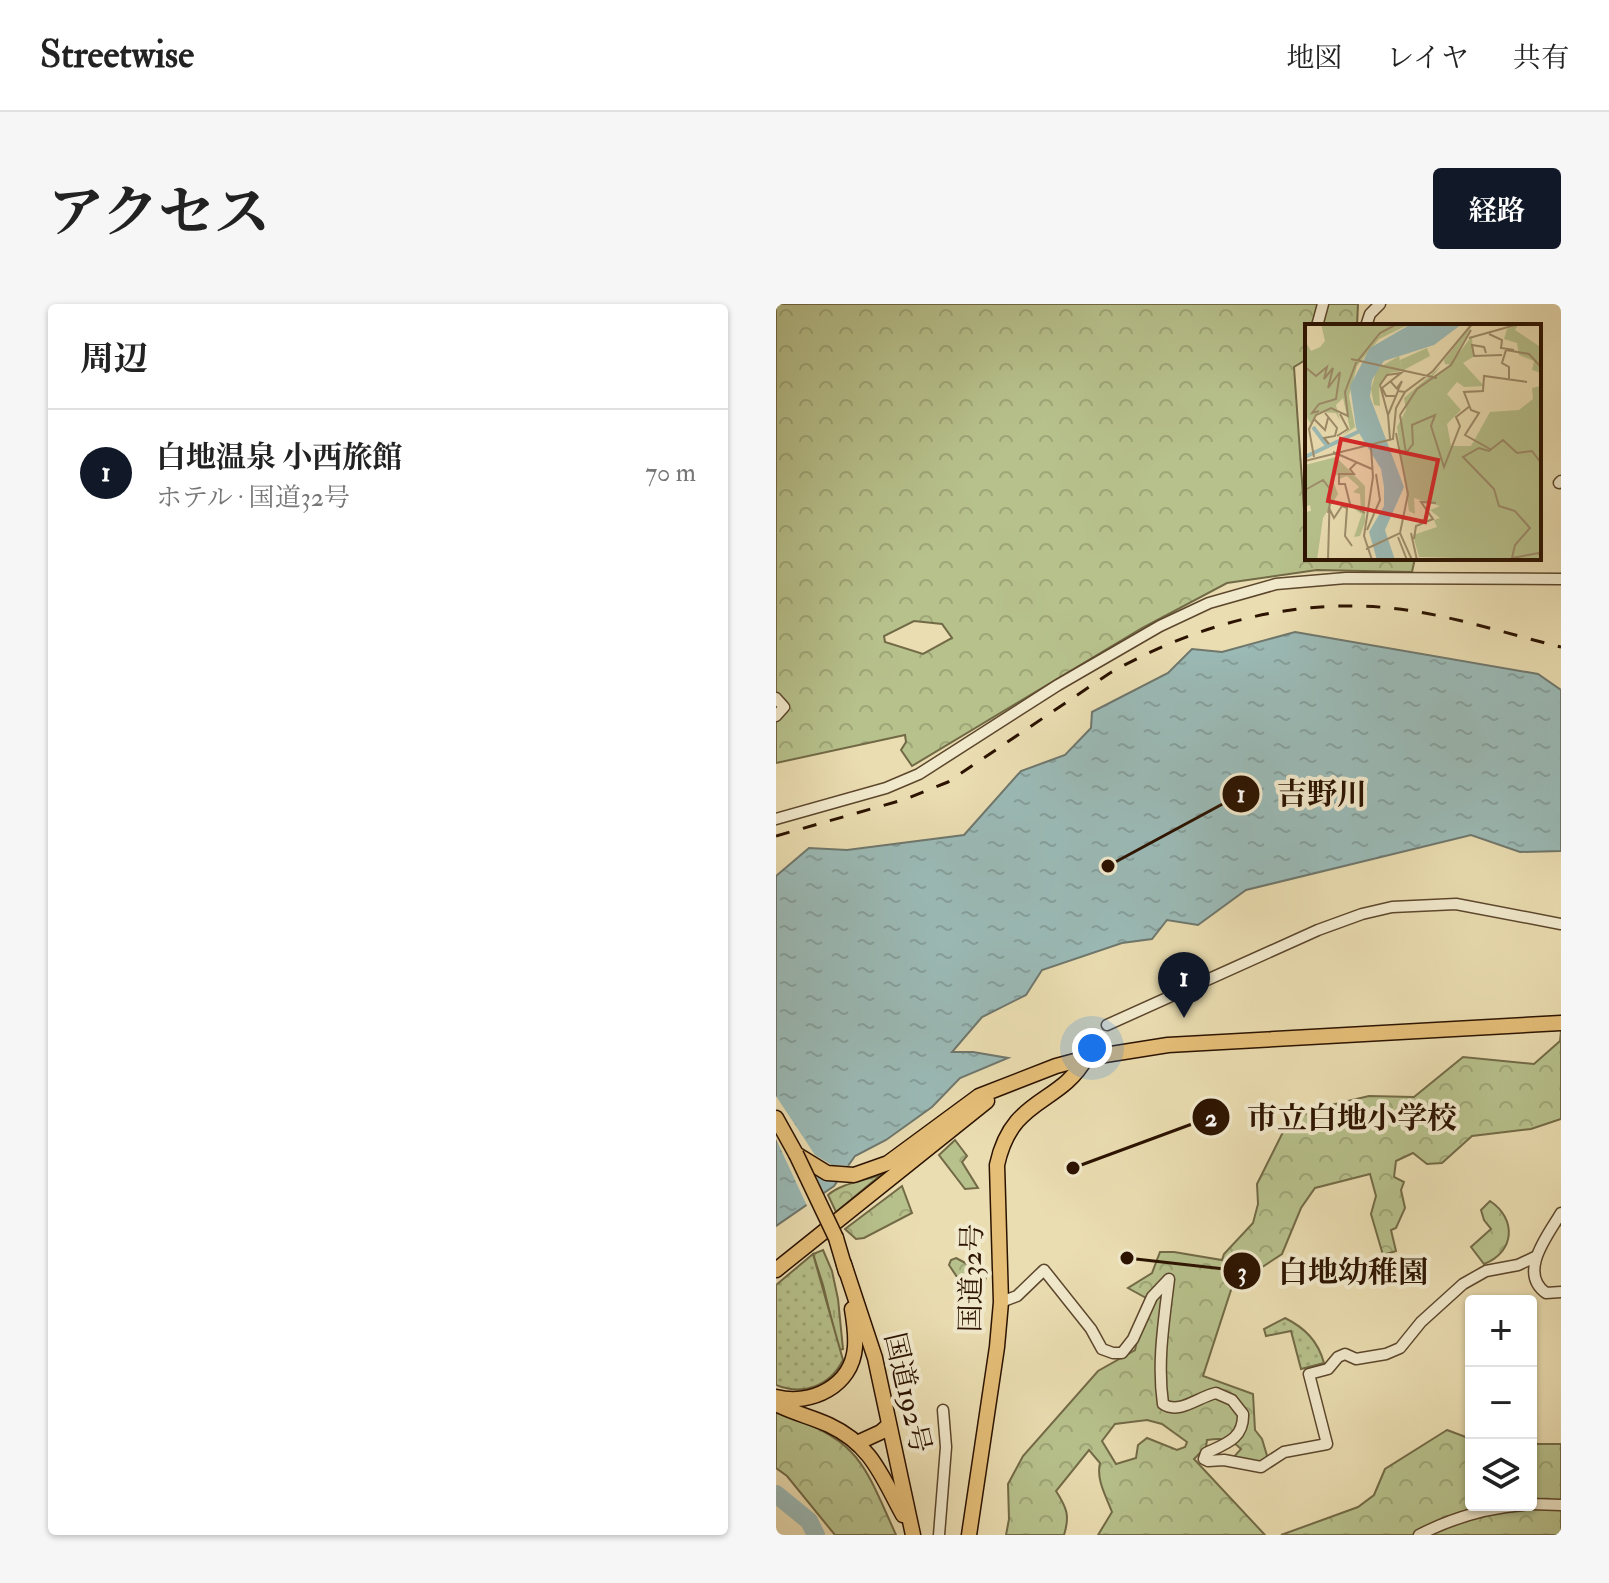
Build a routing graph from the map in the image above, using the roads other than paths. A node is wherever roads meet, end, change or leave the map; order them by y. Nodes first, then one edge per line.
1 (1323, 304) edge
2 (1380, 304) edge
3 (1318, 324) edge
4 (1367, 324) edge
5 (1561, 579) edge
6 (776, 698) edge
7 (776, 716) edge
8 (776, 819) edge
9 (1561, 924) edge
10 (1561, 1023) edge
11 (1107, 1025) dead end
12 (1086, 1058) junction
13 (1013, 1083) junction
14 (776, 1118) edge
15 (796, 1154) junction
16 (1561, 1213) edge
17 (1535, 1257) junction
18 (844, 1264) junction
19 (776, 1270) edge
20 (1561, 1292) edge
21 (1001, 1302) junction
22 (776, 1397) edge
23 (776, 1404) edge
24 (943, 1410) dead end
25 (889, 1425) junction
26 (857, 1443) junction
27 (1537, 1504) edge
28 (1561, 1505) edge
29 (1485, 1511) edge
30 (912, 1532) edge
31 (939, 1535) edge
32 (969, 1535) edge
33 (1419, 1535) edge

1 - 3 street
2 - 4 street
5 - 8 street
6 - 7 street
9 - 11 street
10 - 12 highway
12 - 13 highway
12 - 21 highway, 国道32号
13 - 15 highway
13 - 19 highway
14 - 15 highway
15 - 18 highway, bridge
16 - 17 street
17 - 20 street
17 - 21 street
18 - 22 highway
18 - 25 highway, 国道192号
21 - 32 highway, 国道32号
23 - 26 highway
24 - 31 street
25 - 26 highway
25 - 30 highway, 国道192号
26 - 30 highway
27 - 28 street
29 - 33 street

